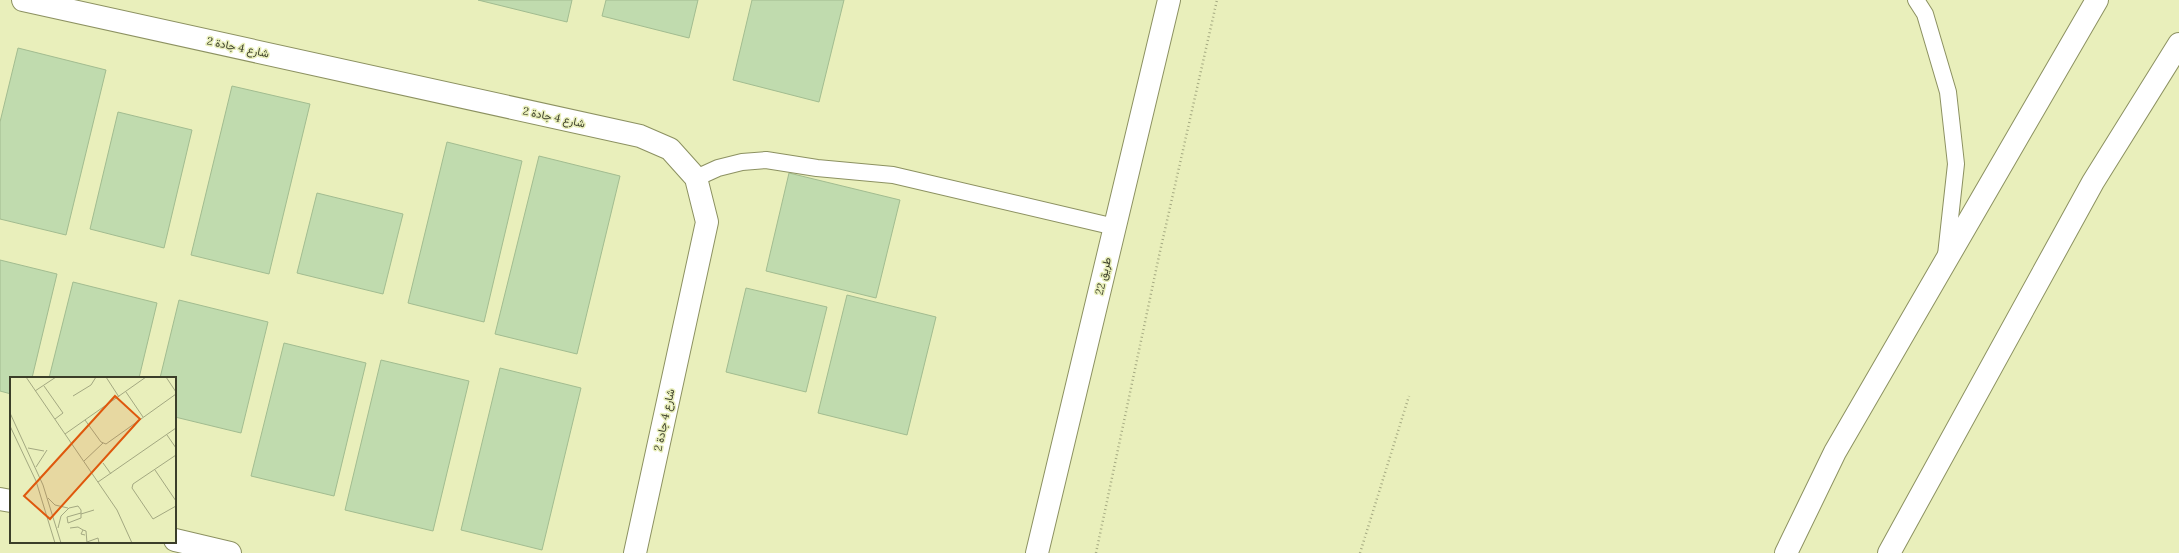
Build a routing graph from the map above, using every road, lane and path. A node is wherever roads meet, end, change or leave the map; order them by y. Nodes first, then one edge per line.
1 (23, 0) edge
2 (1169, 0) edge
3 (1217, 0) edge
4 (1916, 0) edge
5 (2097, 0) edge
6 (2179, 44) edge
7 (696, 178) junction
8 (1115, 227) junction
9 (1946, 261) junction
10 (1409, 396) dead end
11 (0, 499) edge
12 (10, 501) edge
13 (176, 540) edge
14 (230, 553) edge
15 (635, 553) edge
16 (1037, 553) edge
17 (1096, 553) edge
18 (1360, 553) edge
19 (1786, 553) edge
20 (1889, 553) edge

1 - 7 street, شارع 4 جادة 2
2 - 8 street, طريق 22
3 - 17 path
4 - 9 lane
5 - 9 street
6 - 20 street
7 - 8 lane
7 - 15 street, شارع 4 جادة 2
8 - 16 street, طريق 22
9 - 19 street
10 - 18 path
11 - 12 street
13 - 14 street

